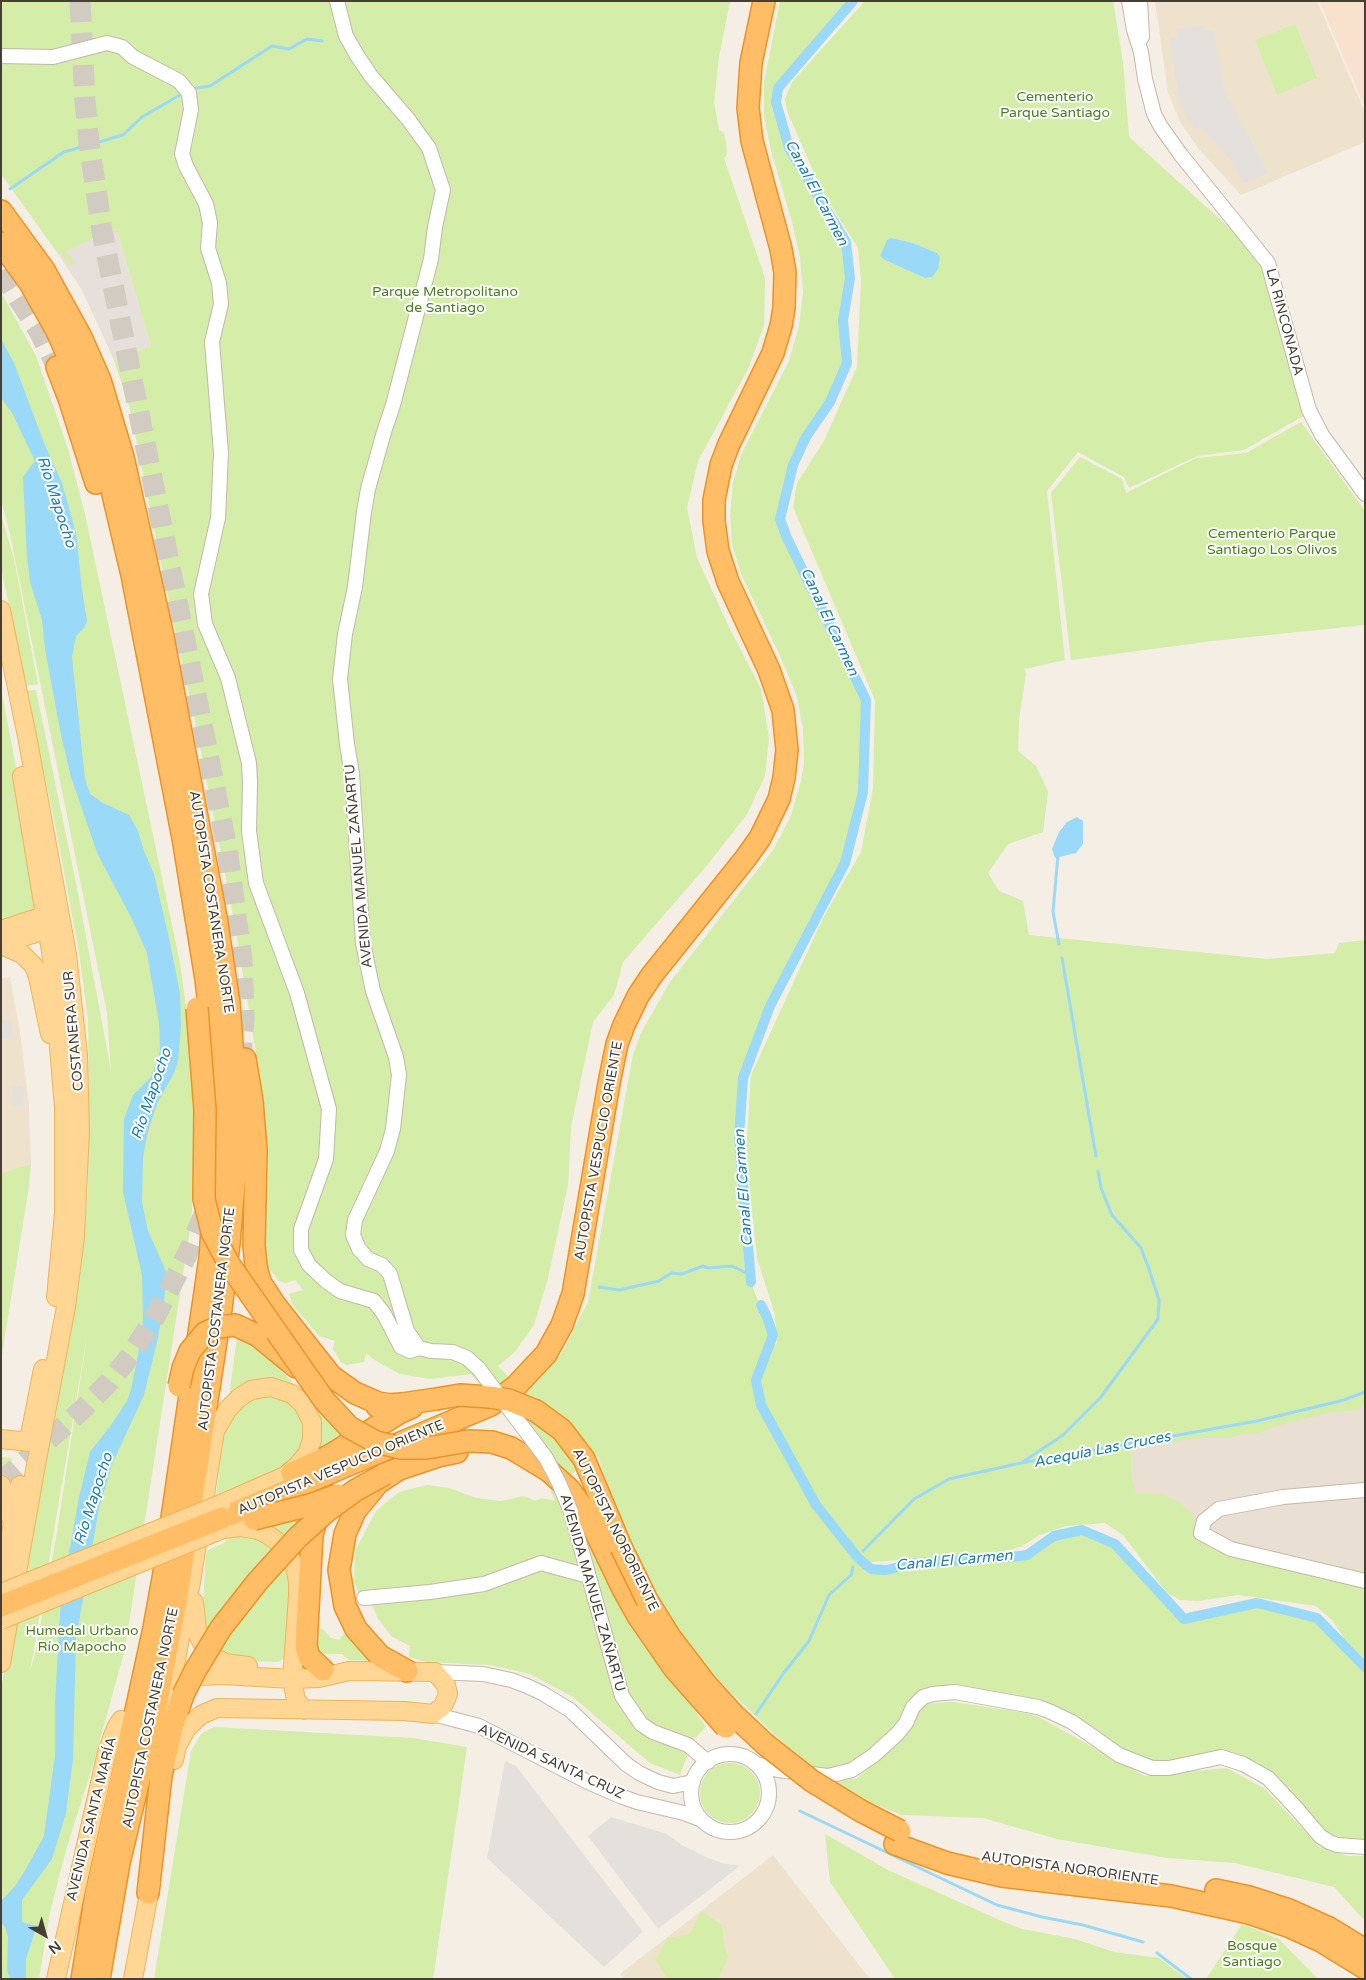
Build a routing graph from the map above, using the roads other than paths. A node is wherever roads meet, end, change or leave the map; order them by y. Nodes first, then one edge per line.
1 (337, 1) edge
2 (764, 1) edge
3 (1129, 1) edge
4 (1140, 1) edge
5 (1141, 52) junction
6 (1, 56) edge
7 (1, 211) edge
8 (1, 243) edge
9 (57, 367) tunnel mouth
10 (1365, 494) edge
11 (132, 575) junction
12 (1, 610) edge
13 (1, 665) edge
14 (183, 838) junction
15 (54, 921) junction
16 (1, 930) edge
17 (1, 944) edge
18 (224, 968) junction
19 (246, 1069) junction
20 (61, 1072) junction
21 (419, 1348) junction
22 (329, 1385) junction
23 (436, 1399) junction
24 (215, 1431) junction
25 (1, 1440) edge
26 (33, 1448) junction
27 (1, 1450) edge
28 (380, 1452) junction
29 (528, 1458) junction
30 (394, 1470) junction
31 (295, 1480) junction
32 (1, 1485) edge
33 (1365, 1490) edge
34 (223, 1521) junction
35 (12, 1527) junction
36 (588, 1576) junction
37 (1365, 1581) edge
38 (192, 1582) junction
39 (1, 1587) edge
40 (1, 1593) edge
41 (364, 1598) dead end
42 (1, 1606) edge
43 (1, 1620) edge
44 (1, 1663) edge
45 (323, 1670) junction
46 (349, 1671) junction
47 (407, 1672) junction
48 (435, 1672) junction
49 (292, 1674) junction
50 (197, 1676) dead end
51 (304, 1710) junction
52 (433, 1714) junction
53 (128, 1715) junction
54 (708, 1762) junction
55 (756, 1764) junction
56 (693, 1782) junction
57 (702, 1820) junction
58 (898, 1837) junction
59 (1365, 1847) edge
60 (148, 1893) junction
61 (139, 1942) junction
62 (1365, 1950) edge
63 (1365, 1968) edge
64 (56, 1979) edge
65 (82, 1979) edge
66 (99, 1979) edge
67 (133, 1979) edge

1 - 21 street, AVENIDA MANUEL ZAÑARTU
2 - 28 highway, AUTOPISTA VESPUCIO ORIENTE
3 - 5 street, LA RINCONADA
4 - 5 street, LA RINCONADA
5 - 10 street, LA RINCONADA
6 - 21 street
7 - 18 highway, AUTOPISTA COSTANERA NORTE
8 - 11 highway, AUTOPISTA COSTANERA NORTE
9 - 11 highway
11 - 14 highway, AUTOPISTA COSTANERA NORTE
12 - 15 main road, COSTANERA SUR
13 - 15 main road, COSTANERA SUR
14 - 29 highway, bridge
14 - 53 highway, AUTOPISTA COSTANERA NORTE
15 - 16 main road
15 - 17 main road
15 - 20 main road, COSTANERA SUR
15 - 26 main road, COSTANERA SUR
17 - 20 main road
18 - 19 highway
18 - 66 highway, AUTOPISTA COSTANERA NORTE
19 - 22 highway
19 - 24 highway
20 - 26 main road, COSTANERA SUR
21 - 36 street, AVENIDA MANUEL ZAÑARTU, bridge
22 - 23 highway
22 - 53 highway, bridge
23 - 31 highway
23 - 58 highway, AUTOPISTA NORORIENTE, bridge
24 - 31 main road
24 - 38 main road
25 - 26 main road
26 - 27 main road
26 - 35 main road
26 - 44 main road
28 - 31 highway, AUTOPISTA VESPUCIO ORIENTE
28 - 45 highway
29 - 30 highway
29 - 58 highway, AUTOPISTA NORORIENTE, bridge
30 - 34 highway, bridge
30 - 47 highway
30 - 60 highway, bridge
31 - 34 highway, AUTOPISTA VESPUCIO ORIENTE
32 - 35 main road
33 - 37 street
34 - 40 main road, bridge
34 - 42 highway, AUTOPISTA VESPUCIO ORIENTE, bridge
34 - 43 main road, bridge
34 - 49 main road
35 - 39 main road
36 - 41 street
36 - 54 street, AVENIDA MANUEL ZAÑARTU
38 - 49 main road
38 - 61 main road
45 - 46 main road
45 - 49 main road
46 - 47 main road, AVENIDA SANTA CRUZ
46 - 49 main road, AVENIDA SANTA CRUZ
47 - 48 main road, AVENIDA SANTA CRUZ
48 - 52 main road
48 - 56 street, AVENIDA SANTA CRUZ
49 - 50 main road, AVENIDA SANTA CRUZ
49 - 51 main road
51 - 52 main road, AVENIDA SANTA CRUZ
51 - 60 main road, AVENIDA SANTA CRUZ
52 - 57 street, AVENIDA SANTA CRUZ
53 - 64 main road, AVENIDA SANTA MARÍA
53 - 65 highway, AUTOPISTA COSTANERA NORTE
54 - 55 street
54 - 56 street
55 - 57 street
55 - 59 street
56 - 57 street
58 - 62 highway, AUTOPISTA NORORIENTE
58 - 63 highway, AUTOPISTA NORORIENTE
60 - 61 main road
61 - 67 main road

